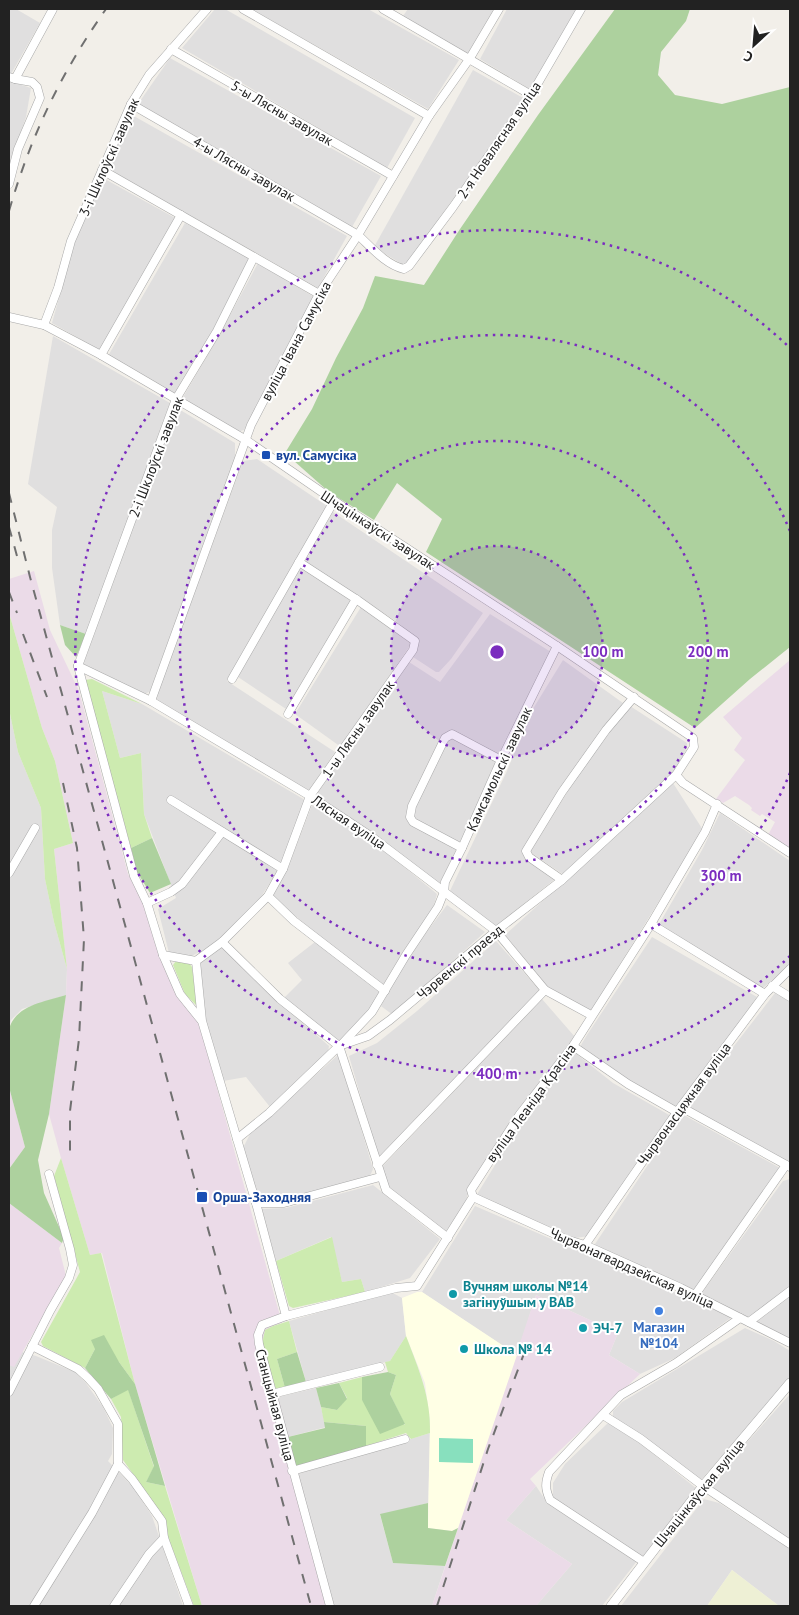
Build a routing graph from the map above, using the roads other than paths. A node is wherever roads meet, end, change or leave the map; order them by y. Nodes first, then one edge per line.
1 (52, 9) edge
2 (207, 9) edge
3 (243, 9) edge
4 (383, 9) edge
5 (499, 9) edge
6 (581, 9) edge
7 (397, 12) edge
8 (171, 49) junction
9 (470, 58) junction
10 (12, 78) edge
11 (531, 95) junction
12 (131, 104) junction
13 (428, 116) junction
14 (102, 170) junction
15 (393, 176) junction
16 (9, 184) edge
17 (181, 215) junction
18 (358, 235) junction
19 (254, 257) junction
20 (409, 266) joint
21 (320, 294) junction
22 (9, 317) edge
23 (44, 325) junction
24 (101, 355) junction
25 (176, 399) junction
26 (246, 440) junction
27 (334, 501) junction
28 (299, 562) junction
29 (356, 599) junction
30 (557, 646) junction
31 (78, 666) junction
32 (232, 679) dead end
33 (634, 698) junction
34 (150, 701) junction
35 (288, 714) dead end
36 (501, 760) junction
37 (676, 775) junction
38 (310, 796) junction
39 (171, 800) dead end
40 (717, 804) junction
41 (35, 828) dead end
42 (222, 832) junction
43 (462, 848) junction
44 (790, 853) edge
45 (283, 869) junction
46 (9, 872) edge
47 (562, 880) junction
48 (444, 892) junction
49 (268, 896) junction
50 (147, 903) junction
51 (651, 924) junction
52 (496, 931) junction
53 (222, 942) junction
54 (163, 955) junction
55 (196, 961) junction
56 (790, 969) edge
57 (772, 986) junction
58 (545, 990) junction
59 (385, 991) junction
60 (765, 994) junction
61 (790, 997) edge
62 (592, 1015) junction
63 (202, 1021) junction
64 (339, 1046) junction
65 (573, 1046) junction
66 (679, 1110) junction
67 (236, 1139) junction
68 (378, 1165) junction
69 (788, 1166) edge
70 (49, 1174) dead end
71 (380, 1177) junction
72 (472, 1198) junction
73 (256, 1203) junction
74 (448, 1238) junction
75 (585, 1245) junction
76 (790, 1291) edge
77 (695, 1296) junction
78 (286, 1316) junction
79 (740, 1318) junction
80 (749, 1322) junction
81 (790, 1343) edge
82 (32, 1346) junction
83 (380, 1367) dead end
84 (790, 1383) edge
85 (9, 1392) edge
86 (272, 1394) junction
87 (603, 1415) junction
88 (405, 1439) dead end
89 (118, 1464) junction
90 (292, 1471) junction
91 (703, 1486) junction
92 (164, 1538) junction
93 (790, 1544) edge
94 (644, 1562) junction
95 (34, 1606) edge
96 (114, 1606) edge
97 (189, 1606) edge
98 (330, 1606) edge
99 (611, 1606) edge

1 - 10 street
2 - 8 street, 3-і Шклоўскі завулак
3 - 13 street
4 - 7 street
5 - 9 street, вуліца Івана Самусіка
6 - 11 street, 2-я Новалясная вуліца
7 - 9 street
8 - 12 street, 3-і Шклоўскі завулак
8 - 15 street, 5-ы Лясны завулак
9 - 11 street
9 - 13 street, вуліца Івана Самусіка
10 - 16 street
11 - 20 street, 2-я Новалясная вуліца
12 - 14 street, 3-і Шклоўскі завулак
12 - 18 street, 4-ы Лясны завулак
13 - 15 street, вуліца Івана Самусіка
14 - 17 street
14 - 23 street, 3-і Шклоўскі завулак
15 - 18 street, вуліца Івана Самусіка
17 - 19 street
17 - 24 street
18 - 20 street, 4-ы Лясны завулак
18 - 21 street, вуліца Івана Самусіка
19 - 21 street
19 - 25 street, 2-і Шклоўскі завулак
21 - 26 street, вуліца Івана Самусіка
22 - 23 street, Шчацінкаўскі завулак
23 - 24 street, Шчацінкаўскі завулак
24 - 25 street, Шчацінкаўскі завулак
25 - 26 street, Шчацінкаўскі завулак
25 - 31 street, 2-і Шклоўскі завулак
26 - 27 street, Шчацінкаўскі завулак
26 - 34 street, вуліца Івана Самусіка
27 - 28 street
27 - 30 street, Шчацінкаўскі завулак
28 - 29 street
28 - 32 street
29 - 35 street
29 - 38 street, 1-ы Лясны завулак
30 - 33 street, Шчацінкаўскі завулак
30 - 36 street, Камсамольскі завулак
31 - 34 street, Лясная вуліца
31 - 50 street
33 - 37 street, Шчацінкаўскі завулак
33 - 47 street
34 - 38 street, Лясная вуліца
36 - 43 street, Камсамольскі завулак
36 - 43 street
37 - 40 street
37 - 47 street, Чэрвенскі праезд
38 - 45 street, 1-ы Лясны завулак
38 - 48 street, Лясная вуліца
39 - 42 street
40 - 44 street
40 - 51 street, вуліца Леаніда Красіна
41 - 46 street
42 - 45 street
42 - 50 street
43 - 48 street, Камсамольскі завулак
45 - 49 street, 1-ы Лясны завулак
47 - 52 street, Чэрвенскі праезд
48 - 52 street, Лясная вуліца
48 - 59 street, Камсамольскі завулак
49 - 53 street, 1-ы Лясны завулак
49 - 59 street
50 - 54 street
51 - 60 street
51 - 62 street, вуліца Леаніда Красіна
52 - 58 street, Лясная вуліца
52 - 64 street, Чэрвенскі праезд
53 - 55 street
53 - 64 street
54 - 55 street
54 - 63 street
55 - 63 street
56 - 57 street, Чырвонасцяжная вуліца
57 - 60 street, Чырвонасцяжная вуліца
57 - 61 street
58 - 62 street, Лясная вуліца
58 - 68 street
59 - 64 street, Камсамольскі завулак
60 - 66 street, Чырвонасцяжная вуліца
62 - 65 street, вуліца Леаніда Красіна
63 - 67 street
64 - 67 street, Чэрвенскі праезд
64 - 68 street
65 - 66 street
65 - 72 street, вуліца Леаніда Красіна
66 - 69 street
66 - 75 street, Чырвонасцяжная вуліца
67 - 73 street
68 - 71 street
69 - 77 street
70 - 82 street
71 - 73 street
71 - 74 street
72 - 74 street, вуліца Леаніда Красіна
72 - 75 street, Чырвонагвардзейская вуліца
73 - 78 street
74 - 78 street, вуліца Леаніда Красіна
75 - 77 street, Чырвонагвардзейская вуліца
76 - 80 street
77 - 79 street, Чырвонагвардзейская вуліца
78 - 86 street, Станцыйная вуліца
79 - 80 street, Чырвонагвардзейская вуліца
79 - 87 street
80 - 81 street, Чырвонагвардзейская вуліца
82 - 85 street
82 - 89 street
83 - 86 street
84 - 91 street, Шчацінкаўская вуліца
86 - 90 street, Станцыйная вуліца
87 - 91 street
87 - 94 street
88 - 90 street
89 - 92 street
89 - 95 street
90 - 98 street, Станцыйная вуліца
91 - 93 street
91 - 94 street, Шчацінкаўская вуліца
92 - 96 street
92 - 97 street
94 - 99 street, Шчацінкаўская вуліца

